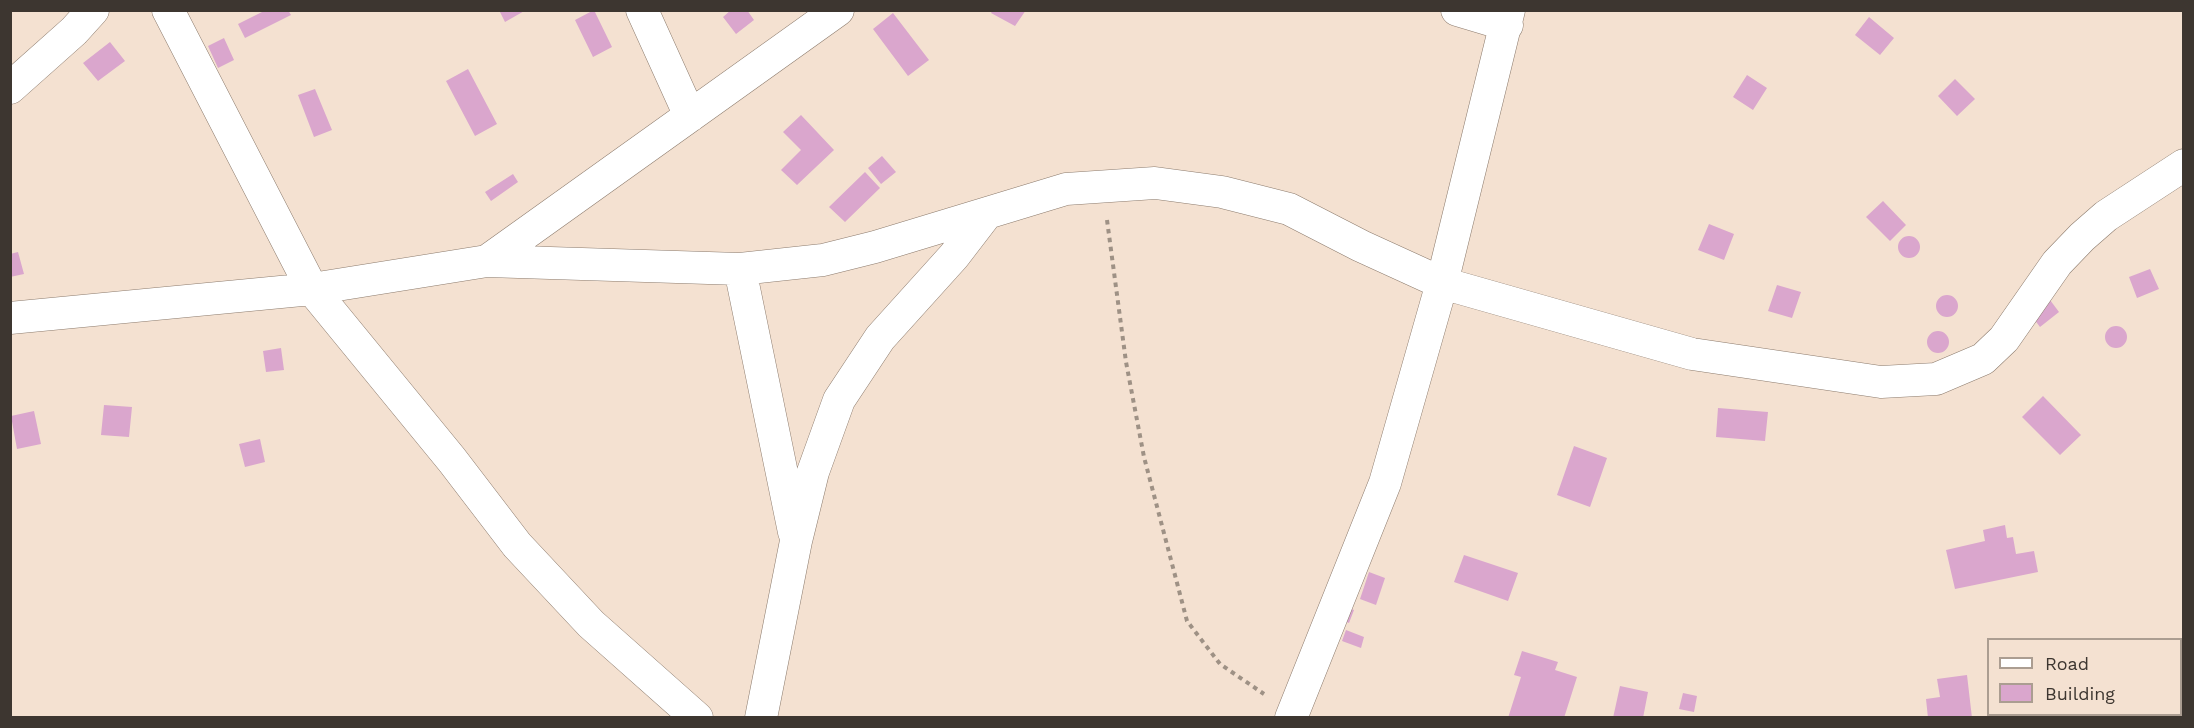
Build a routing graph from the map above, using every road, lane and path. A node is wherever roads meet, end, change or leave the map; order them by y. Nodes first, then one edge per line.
1 (93, 10) edge
2 (168, 10) edge
3 (642, 10) edge
4 (838, 10) edge
5 (1457, 10) edge
6 (1508, 18) edge
7 (10, 88) edge
8 (690, 116) junction
9 (2184, 165) edge
10 (1103, 186) junction
11 (987, 213) junction
12 (487, 261) junction
13 (740, 269) junction
14 (1442, 283) junction
15 (312, 288) junction
16 (10, 318) edge
17 (796, 541) junction
18 (1292, 715) edge
19 (697, 717) edge
20 (761, 717) edge

1 - 7 street
2 - 15 street
3 - 8 street
4 - 8 street
5 - 6 street
6 - 14 street
8 - 12 street
9 - 14 street
10 - 11 street
10 - 14 street
10 - 18 path
11 - 13 street
11 - 17 street
12 - 13 street
12 - 15 street
13 - 17 street
14 - 18 street
15 - 16 street
15 - 19 street
17 - 20 street

